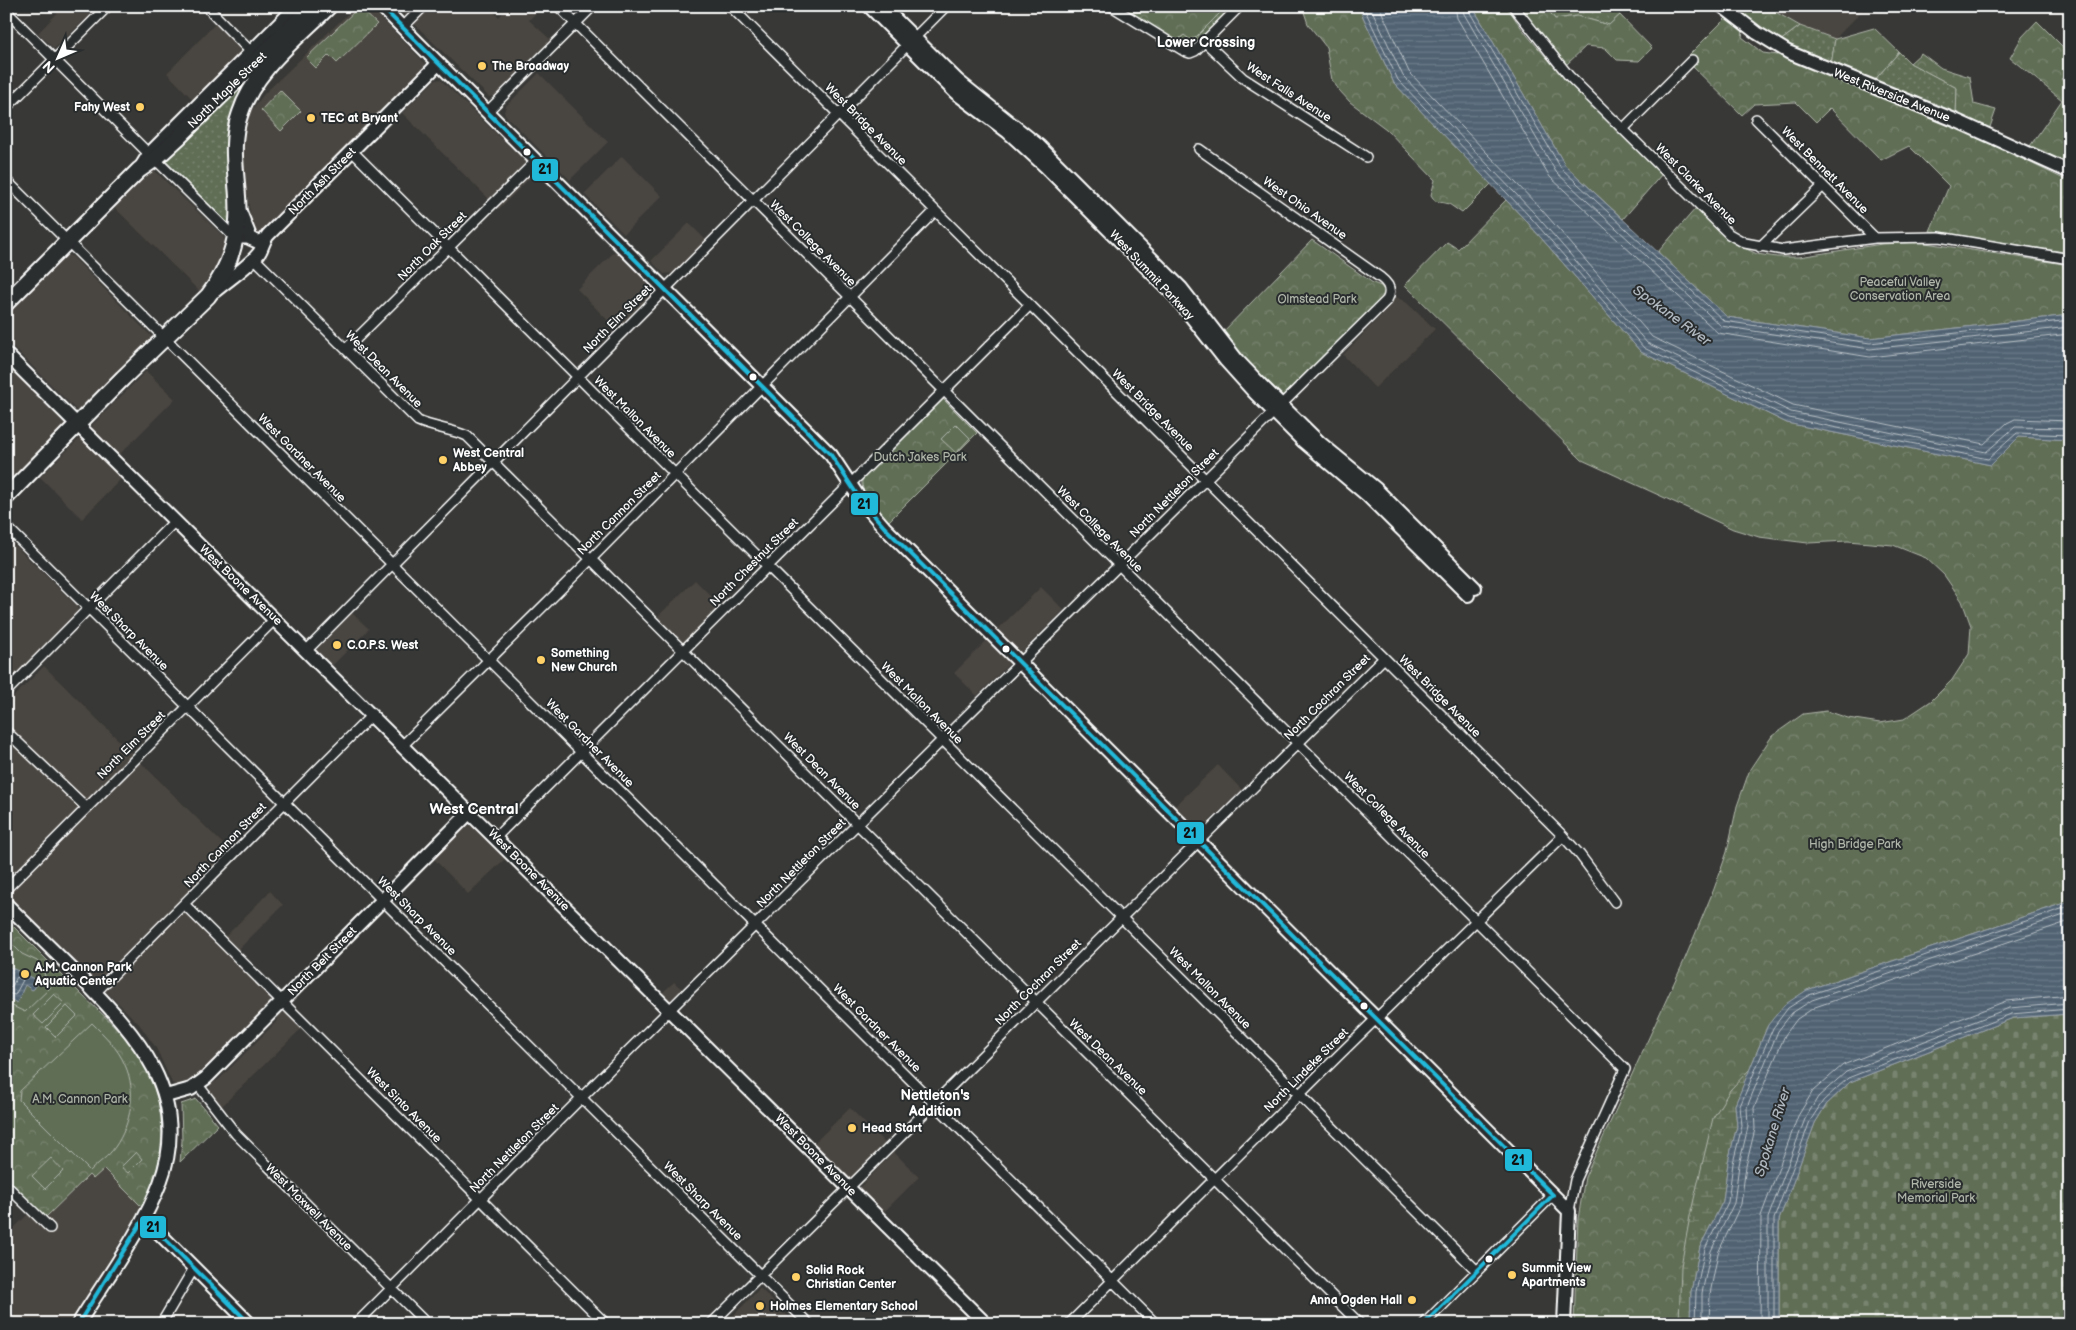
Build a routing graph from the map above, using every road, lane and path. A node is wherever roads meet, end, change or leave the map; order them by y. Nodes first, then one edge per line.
1 (108, 6) edge
2 (206, 6) edge
3 (297, 6) edge
4 (312, 6) edge
5 (329, 6) edge
6 (381, 6) edge
7 (424, 6) edge
8 (558, 6) edge
9 (594, 6) edge
10 (730, 6) edge
11 (869, 6) edge
12 (882, 6) edge
13 (946, 6) edge
14 (1111, 6) edge
15 (1240, 6) edge
16 (1513, 6) edge
17 (1722, 6) edge
18 (6, 10) edge
19 (576, 24) junction
20 (402, 28) junction
21 (911, 41) junction
22 (1204, 41) junction
23 (252, 53) junction
24 (55, 59) junction
25 (1692, 60) dead end
26 (438, 64) junction
27 (6, 108) edge
28 (487, 112) junction
29 (838, 114) junction
30 (1756, 119) dead end
31 (1623, 129) junction
32 (1199, 149) dead end
33 (352, 151) junction
34 (152, 157) junction
35 (1366, 157) dead end
36 (536, 161) junction
37 (2070, 172) edge
38 (6, 180) edge
39 (1823, 186) junction
40 (753, 201) junction
41 (936, 211) junction
42 (1875, 238) junction
43 (250, 239) junction
44 (68, 241) junction
45 (448, 247) junction
46 (1760, 247) junction
47 (254, 258) junction
48 (2070, 259) edge
49 (665, 289) junction
50 (1390, 292) joint
51 (208, 296) junction
52 (850, 298) junction
53 (6, 303) edge
54 (1030, 305) junction
55 (164, 338) junction
56 (346, 349) junction
57 (6, 354) edge
58 (577, 377) junction
59 (762, 386) junction
60 (944, 390) junction
61 (1277, 408) junction
62 (79, 425) junction
63 (493, 461) junction
64 (674, 474) junction
65 (1205, 480) junction
66 (851, 484) junction
67 (6, 497) edge
68 (175, 522) junction
69 (6, 526) edge
70 (591, 559) junction
71 (392, 564) junction
72 (768, 566) junction
73 (1119, 566) junction
74 (1471, 592) dead end
75 (89, 608) junction
76 (275, 619) junction
77 (307, 650) junction
78 (683, 651) junction
79 (1384, 658) junction
80 (488, 659) junction
81 (1020, 664) junction
82 (6, 692) edge
83 (187, 707) junction
84 (372, 715) junction
85 (6, 730) edge
86 (942, 740) junction
87 (1298, 743) junction
88 (403, 745) junction
89 (581, 752) junction
90 (285, 802) junction
91 (87, 808) junction
92 (470, 812) junction
93 (858, 824) junction
94 (1563, 836) junction
95 (496, 837) junction
96 (1198, 841) junction
97 (6, 890) edge
98 (383, 900) junction
99 (1615, 902) dead end
100 (6, 904) edge
101 (185, 904) junction
102 (1122, 916) junction
103 (1476, 921) junction
104 (756, 926) junction
105 (95, 993) junction
106 (283, 1001) junction
107 (1035, 1002) junction
108 (670, 1010) junction
109 (1376, 1019) junction
110 (198, 1085) junction
111 (1299, 1094) junction
112 (166, 1096) junction
113 (581, 1098) junction
114 (934, 1103) junction
115 (1215, 1178) junction
116 (6, 1185) edge
117 (849, 1187) junction
118 (1553, 1195) junction
119 (480, 1200) junction
120 (1569, 1211) junction
121 (144, 1218) junction
122 (50, 1228) dead end
123 (194, 1268) junction
124 (1477, 1271) junction
125 (760, 1275) junction
126 (1113, 1281) junction
127 (391, 1288) junction
128 (78, 1324) edge
129 (161, 1324) edge
130 (250, 1324) edge
131 (356, 1324) edge
132 (427, 1324) edge
133 (606, 1324) edge
134 (711, 1324) edge
135 (808, 1324) edge
136 (986, 1324) edge
137 (1069, 1324) edge
138 (1156, 1324) edge
139 (1360, 1324) edge
140 (1424, 1324) edge
141 (1564, 1324) edge

1 - 24 street
2 - 23 street
3 - 23 street, North Maple Street
4 - 34 main road, North Maple Street
5 - 43 main road, North Maple Street
6 - 20 street
7 - 20 street
8 - 19 street, West College Avenue
9 - 19 street
10 - 29 street, West Bridge Avenue
11 - 21 street, West Summit Parkway
12 - 21 street, West Summit Parkway
13 - 21 street, North Elm Street
14 - 22 street
15 - 22 street
16 - 31 street, West Clarke Avenue
17 - 37 street, West Riverside Avenue
18 - 24 street
19 - 28 street
19 - 40 street, West College Avenue
20 - 26 street
21 - 29 street, North Elm Street
21 - 61 street, West Summit Parkway
22 - 35 street, West Falls Avenue
23 - 34 street, North Maple Street
24 - 27 street
24 - 34 street
25 - 31 street
26 - 28 street
26 - 33 street, North Ash Street
28 - 36 street
29 - 40 street, North Elm Street
29 - 41 street, West Bridge Avenue
30 - 39 street, West Bennett Avenue
31 - 46 street, West Clarke Avenue
32 - 50 street, West Ohio Avenue
33 - 43 street, North Ash Street
33 - 45 street, West Mallon Avenue
34 - 43 street
34 - 44 main road, North Maple Street
36 - 45 street, North Oak Street
36 - 49 street
38 - 44 street, West Gardner Avenue
39 - 42 street, West Bennett Avenue
39 - 46 street
40 - 49 street, North Elm Street
40 - 52 street, West College Avenue
41 - 52 street, North Cannon Street
41 - 54 street, West Bridge Avenue
42 - 46 street, West Clarke Avenue
42 - 48 street, West Clarke Avenue
43 - 47 street, North Ash Street
43 - 51 main road, North Ash Street
44 - 53 main road, North Maple Street
44 - 55 street, West Gardner Avenue
45 - 56 street, North Oak Street
45 - 58 street, West Mallon Avenue
47 - 51 street, North Ash Street
47 - 56 street, West Dean Avenue
49 - 58 street, North Elm Street
49 - 59 street
50 - 61 street, North Nettleton Street
51 - 55 main road, North Ash Street
52 - 59 street, North Cannon Street
52 - 60 street, West College Avenue
54 - 60 street, North Chestnut Street
54 - 65 street, West Bridge Avenue
55 - 62 main road, North Ash Street
55 - 71 street, West Gardner Avenue
56 - 63 street, West Dean Avenue
57 - 62 street, West Boone Avenue
58 - 63 street, North Elm Street
58 - 64 street, West Mallon Avenue
59 - 64 street, North Cannon Street
59 - 66 street
60 - 66 street, North Chestnut Street
60 - 73 street, West College Avenue
61 - 65 street, North Nettleton Street
61 - 74 street, West Summit Parkway
62 - 67 main road, North Ash Street
62 - 68 street, West Boone Avenue
63 - 70 street, West Dean Avenue
63 - 71 street, North Elm Street
64 - 70 street, North Cannon Street
64 - 72 street, West Mallon Avenue
65 - 73 street, North Nettleton Street
65 - 79 street, West Bridge Avenue
66 - 72 street, North Chestnut Street
66 - 81 street
68 - 75 street
68 - 76 street, West Boone Avenue
69 - 75 street, West Sharp Avenue
70 - 78 street, West Dean Avenue
70 - 80 street, North Cannon Street
71 - 77 street, North Elm Street
71 - 80 street, West Gardner Avenue
72 - 78 street, North Chestnut Street
72 - 86 street, West Mallon Avenue
73 - 81 street, North Nettleton Street
73 - 87 street, West College Avenue
75 - 82 street
75 - 83 street, West Sharp Avenue
76 - 77 street, West Boone Avenue
76 - 83 street, North Elm Street
77 - 84 street, West Boone Avenue
78 - 89 street, North Chestnut Street
78 - 93 street, West Dean Avenue
79 - 87 street, North Cochran Street
79 - 94 street, West Bridge Avenue
80 - 88 street, North Cannon Street
80 - 89 street, West Gardner Avenue
81 - 86 street, North Nettleton Street
81 - 96 street
83 - 90 street, West Sharp Avenue
83 - 91 street, North Elm Street
84 - 88 street, West Boone Avenue
84 - 90 street, North Cannon Street
85 - 91 street
86 - 93 street, North Nettleton Street
86 - 102 street, West Mallon Avenue
87 - 96 street, North Cochran Street
87 - 103 street, West College Avenue
88 - 92 street, West Boone Avenue
89 - 95 street, North Chestnut Street
89 - 104 street, West Gardner Avenue
90 - 98 street, West Sharp Avenue
90 - 101 street, North Cannon Street
91 - 97 street, North Elm Street
92 - 95 street, West Boone Avenue
92 - 98 street, North Belt Street
93 - 104 street, North Nettleton Street
93 - 107 street, West Dean Avenue
94 - 99 street, West Bridge Avenue
94 - 103 street, North Lindeke Street
95 - 108 street, West Boone Avenue
96 - 102 street, North Cochran Street
96 - 109 street
98 - 106 street, North Belt Street
98 - 113 street, West Sharp Avenue
100 - 105 street
101 - 105 street, North Cannon Street
101 - 106 street, West Sinto Avenue
102 - 107 street, North Cochran Street
102 - 111 street, West Mallon Avenue
103 - 109 street, North Lindeke Street
103 - 120 street, West College Avenue
104 - 108 street, North Nettleton Street
104 - 114 street, West Gardner Avenue
105 - 112 street
106 - 110 street, North Belt Street
106 - 119 street, West Sinto Avenue
107 - 114 street, North Cochran Street
107 - 115 street, West Dean Avenue
108 - 113 street, North Nettleton Street
108 - 117 street, West Boone Avenue
109 - 111 street, North Lindeke Street
109 - 118 street
110 - 112 street, North Belt Street
110 - 127 street, West Maxwell Avenue
111 - 115 street, North Lindeke Street
111 - 124 street, West Mallon Avenue
112 - 121 street
113 - 119 street, North Nettleton Street
113 - 125 street, West Sharp Avenue
114 - 117 street, North Cochran Street
114 - 126 street, West Gardner Avenue
115 - 126 street, North Lindeke Street
115 - 139 street, West Dean Avenue
116 - 122 street
117 - 125 street, North Cochran Street
117 - 136 street, West Boone Avenue
118 - 120 street
118 - 124 street
119 - 127 street, North Nettleton Street
119 - 133 street, West Sinto Avenue
120 - 141 street
121 - 123 street
121 - 128 street
123 - 129 street
123 - 130 street
124 - 140 street
125 - 134 street, North Cochran Street
125 - 135 street, West Sharp Avenue
126 - 137 street, North Lindeke Street
126 - 138 street, West Gardner Avenue
127 - 131 street, North Nettleton Street
127 - 132 street, West Maxwell Avenue

